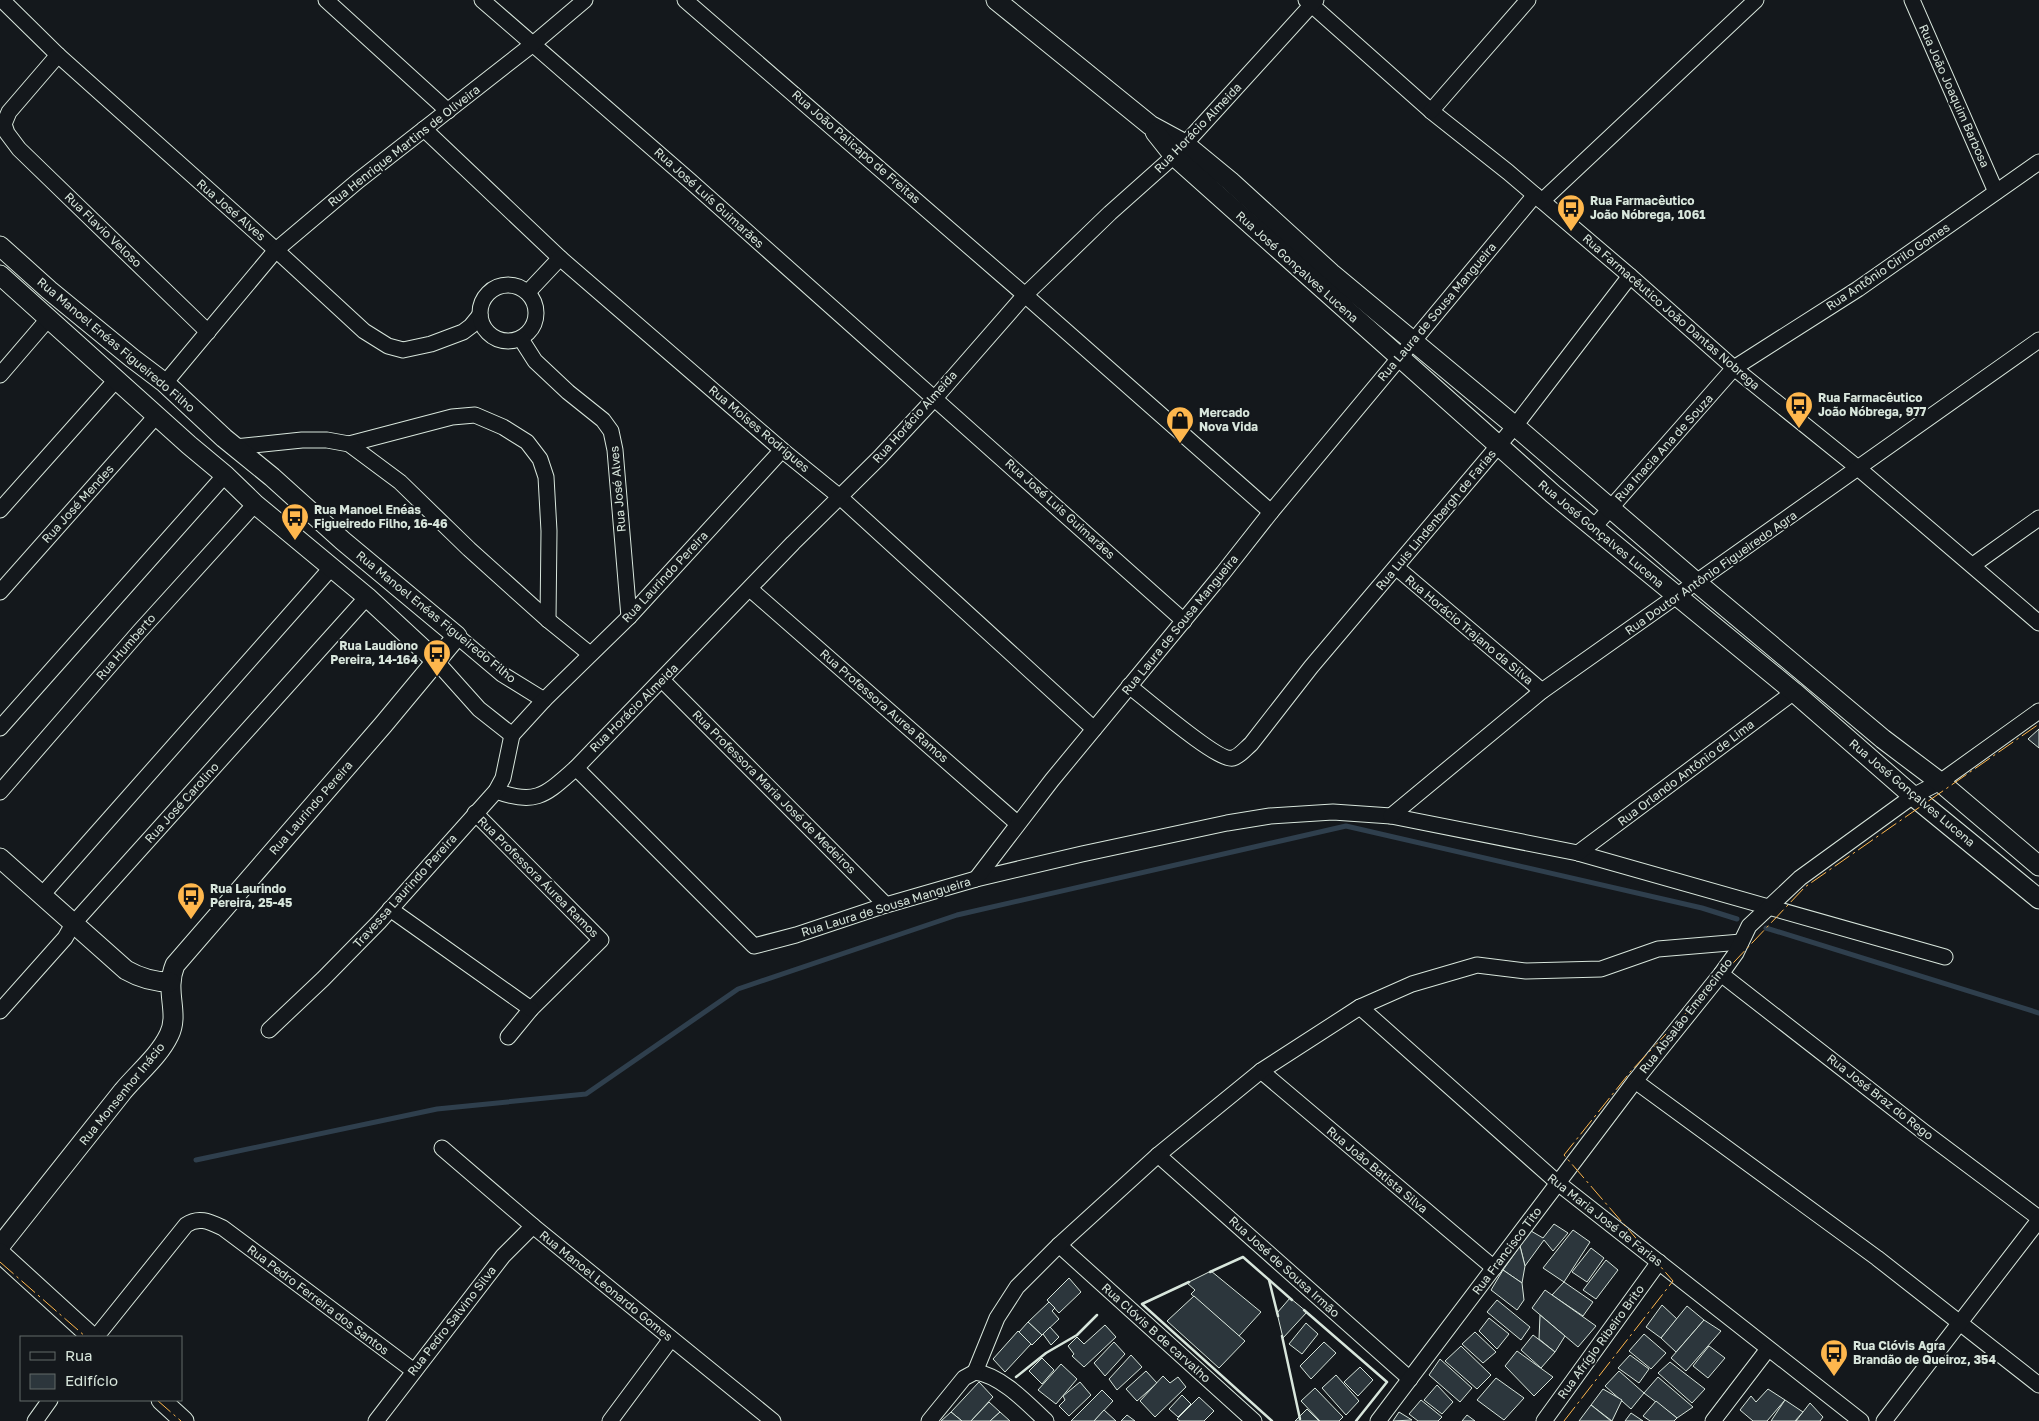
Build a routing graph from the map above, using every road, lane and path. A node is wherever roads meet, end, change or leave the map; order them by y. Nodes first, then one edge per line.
1 (2, 0) edge
2 (326, 0) edge
3 (482, 0) edge
4 (584, 0) edge
5 (686, 0) edge
6 (996, 0) edge
7 (1528, 0) edge
8 (1756, 0) edge
9 (1912, 0) edge
10 (1311, 2) edge
11 (533, 44) junction
12 (58, 55) junction
13 (448, 111) junction
14 (1431, 111) junction
15 (424, 129) junction
16 (1180, 150) junction
17 (2039, 162) edge
18 (1996, 192) junction
19 (1538, 198) junction
20 (0, 246) edge
21 (276, 250) junction
22 (560, 258) junction
23 (1630, 276) junction
24 (2, 282) edge
25 (528, 292) junction
26 (1025, 295) junction
27 (480, 315) junction
28 (49, 318) junction
29 (208, 332) junction
30 (521, 339) junction
31 (2039, 340) edge
32 (1412, 341) junction
33 (1399, 357) junction
34 (1734, 368) junction
35 (0, 374) edge
36 (116, 380) junction
37 (165, 383) junction
38 (935, 398) junction
39 (157, 415) junction
40 (1515, 426) junction
41 (348, 444) junction
42 (1497, 446) junction
43 (235, 447) junction
44 (782, 450) junction
45 (1858, 468) junction
46 (226, 475) junction
47 (840, 497) junction
48 (255, 504) junction
49 (1611, 508) junction
50 (0, 510) edge
51 (1271, 512) junction
52 (2039, 518) edge
53 (1593, 528) junction
54 (1973, 565) junction
55 (332, 567) junction
56 (1397, 568) junction
57 (1696, 582) junction
58 (750, 589) junction
59 (0, 592) edge
60 (367, 596) junction
61 (1677, 597) junction
62 (629, 617) junction
63 (548, 620) junction
64 (1184, 621) junction
65 (2039, 623) edge
66 (457, 636) junction
67 (590, 654) junction
68 (436, 661) junction
69 (662, 680) junction
70 (1129, 686) junction
71 (1542, 692) junction
72 (1794, 692) junction
73 (544, 700) junction
74 (2039, 711) edge
75 (0, 728) edge
76 (1094, 729) junction
77 (512, 735) junction
78 (576, 768) junction
79 (1940, 782) junction
80 (496, 791) junction
81 (0, 792) edge
82 (1913, 796) junction
83 (475, 813) junction
84 (1391, 816) junction
85 (1018, 823) junction
86 (1578, 853) junction
87 (0, 858) edge
88 (2039, 866) edge
89 (976, 879) junction
90 (42, 895) junction
91 (2039, 899) edge
92 (886, 904) junction
93 (1767, 907) junction
94 (390, 909) junction
95 (73, 924) junction
96 (1741, 942) junction
97 (1944, 957) dead end
98 (1721, 974) junction
99 (170, 982) junction
100 (1360, 1007) junction
101 (531, 1009) junction
102 (0, 1011) edge
103 (268, 1030) dead end
104 (508, 1037) dead end
105 (1261, 1071) junction
106 (1635, 1081) junction
107 (442, 1148) dead end
108 (1158, 1155) junction
109 (1558, 1184) junction
110 (2039, 1219) edge
111 (533, 1226) junction
112 (1059, 1245) junction
113 (0, 1246) edge
114 (0, 1253) edge
115 (1659, 1262) junction
116 (1494, 1268) junction
117 (1961, 1322) junction
118 (91, 1336) edge
119 (97, 1336) edge
120 (671, 1339) junction
121 (1768, 1349) junction
122 (414, 1371) junction
123 (975, 1372) junction
124 (1410, 1379) junction
125 (2039, 1385) edge
126 (49, 1401) edge
127 (162, 1401) edge
128 (35, 1421) edge
129 (184, 1421) edge
130 (376, 1421) edge
131 (610, 1421) edge
132 (773, 1421) edge
133 (929, 1421) edge
134 (1046, 1421) edge
135 (1254, 1421) edge
136 (1378, 1421) edge
137 (1544, 1421) edge
138 (1713, 1421) edge
139 (1861, 1421) edge
140 (1884, 1421) edge

1 - 12 street, Rua José Alves
2 - 13 street
3 - 11 street, Rua José Luís Guimarães
4 - 11 street, Rua Henrique Martins de Oliveira
5 - 26 street, Rua João Palicapo de Freitas
6 - 16 street
7 - 14 street
8 - 19 street, Rua Laura de Sousa Mangueira
9 - 18 street, Rua João Joaquim Barbosa
10 - 14 street, Rua Farmacêutico João Dantas Nobrega
10 - 16 street, Rua Horácio Almeida
11 - 13 street, Rua Henrique Martins de Oliveira
11 - 38 street, Rua José Luís Guimarães
12 - 21 street, Rua José Alves
12 - 29 street, Rua Flavio Veloso
13 - 15 street, Rua Henrique Martins de Oliveira
14 - 19 street, Rua Farmacêutico João Dantas Nobrega
15 - 21 street, Rua Henrique Martins de Oliveira
15 - 22 street, Rua Moises Rodrigues
16 - 26 street, Rua Horácio Almeida
16 - 32 street, Rua José Gonçalves Lucena
16 - 33 street, Rua José Gonçalves Lucena
17 - 18 street, Rua Antônio Cirilo Gomes
18 - 34 street, Rua Antônio Cirilo Gomes
19 - 23 street, Rua Farmacêutico João Dantas Nobrega
19 - 32 street, Rua Laura de Sousa Mangueira
20 - 37 street, Rua Manoel Enéas Figueiredo Filho
21 - 27 street, Rua José Alves
21 - 29 street
22 - 25 street
22 - 44 street, Rua Moises Rodrigues
23 - 34 street, Rua Farmacêutico João Dantas Nobrega
23 - 40 street, Rua Luis Lindenbergh de Farias
24 - 28 street, Rua Manoel Enéas Figueiredo Filho
25 - 27 street
25 - 30 street
26 - 38 street, Rua Horácio Almeida
26 - 51 street, Rua João Palicapo de Freitas
27 - 30 street
28 - 35 street
28 - 36 street, Rua Manoel Enéas Figueiredo Filho
29 - 37 street
30 - 62 street, Rua José Alves
31 - 45 street, Rua Doutor Antônio Figueiredo Agra
32 - 33 street, Rua Laura de Sousa Mangueira
32 - 40 street, Rua José Gonçalves Lucena
33 - 42 street, Rua José Gonçalves Lucena
33 - 51 street, Rua Laura de Sousa Mangueira
34 - 45 street, Rua Farmacêutico João Dantas Nobrega
34 - 49 street, Rua Inacia Ana de Souza
36 - 39 street, Rua Manoel Enéas Figueiredo Filho
36 - 50 street
37 - 43 street, Rua Manoel Enéas Figueiredo Filho
38 - 47 street, Rua Horácio Almeida
38 - 64 street, Rua José Luis Guimarães
39 - 46 street, Rua Manoel Enéas Figueiredo Filho
39 - 59 street, Rua José Mendes
40 - 42 street, Rua Luis Lindenbergh de Farias
40 - 49 street, Rua José Gonçalves Lucena
41 - 43 street
41 - 63 street
41 - 63 street
42 - 53 street, Rua José Gonçalves Lucena
42 - 56 street, Rua Luis Lindenbergh de Farias
43 - 66 street, Rua Manoel Enéas Figueiredo Filho
44 - 47 street, Rua Moises Rodrigues
44 - 62 street, Rua Laurindo Pereira
45 - 54 street, Rua Farmacêutico João Dantas Nobrega
45 - 57 street, Rua Doutor Antônio Figueiredo Agra
46 - 48 street, Rua Manoel Enéas Figueiredo Filho
46 - 75 street
47 - 58 street, Rua Horácio Almeida
47 - 76 street, Rua Moises Rodrigues
48 - 55 street, Rua Manoel Enéas Figueiredo Filho
48 - 81 street, Rua Humberto
49 - 53 street, Rua Inacia Ana de Souza
49 - 57 street, Rua José Gonçalves Lucena
51 - 64 street, Rua Laura de Sousa Mangueira
52 - 54 street
53 - 61 street, Rua José Gonçalves Lucena
54 - 65 street, Rua Farmacêutico João Dantas Nobrega
55 - 60 street, Rua Manoel Enéas Figueiredo Filho
55 - 90 street
56 - 70 street, Rua Luis Lindenbergh de Farias
56 - 71 street, Rua Horácio Trajano da Silva
57 - 61 street, Rua Doutor Antônio Figueiredo Agra
57 - 79 street, Rua José Gonçalves Lucena
58 - 69 street, Rua Horácio Almeida
58 - 85 street, Rua Professora Aurea Ramos
60 - 68 street, Rua Manoel Enéas Figueiredo Filho
60 - 95 street, Rua José Carolino
61 - 71 street, Rua Doutor Antônio Figueiredo Agra
61 - 72 street, Rua José Gonçalves Lucena
62 - 67 street, Rua Laurindo Pereira
63 - 67 street
64 - 70 street, Rua Laura de Sousa Mangueira
66 - 68 street, Rua Laurindo Pereira
66 - 73 street, Rua Manoel Enéas Figueiredo Filho
67 - 73 street, Rua Laurindo Pereira
68 - 77 street, Rua Manoel Enéas Figueiredo Filho
68 - 99 street, Rua Laurindo Pereira
69 - 78 street, Rua Horácio Almeida
69 - 92 street, Rua Professora Maria José de Medeiros
70 - 76 street, Rua Laura de Sousa Mangueira
71 - 84 street, Rua Doutor Antônio Figueiredo Agra
72 - 82 street, Rua José Gonçalves Lucena
72 - 86 street, Rua Orlando Antônio de Lima
73 - 77 street
74 - 79 street, Rua Absalão Emerecindo
76 - 85 street, Rua Laura de Sousa Mangueira
77 - 80 street, Travessa Laurindo Pereira
78 - 80 street, Rua Horácio Almeida
78 - 92 street, Rua Laura de Sousa Mangueira
79 - 82 street, Rua Absalão Emerecindo
79 - 88 street, Rua José Gonçalves Lucena
80 - 83 street, Travessa Laurindo Pereira
82 - 91 street, Rua José Gonçalves Lucena
82 - 93 street, Rua Absalão Emerecindo
83 - 94 street, Travessa Laurindo Pereira
83 - 101 street, Rua Professora Áurea Ramos
84 - 86 street
84 - 89 street
85 - 89 street, Rua Laura de Sousa Mangueira
86 - 93 street
87 - 90 street
89 - 92 street, Rua Laura de Sousa Mangueira
90 - 95 street
93 - 96 street, Rua Absalão Emerecindo
93 - 97 street
94 - 101 street
94 - 103 street, Travessa Laurindo Pereira
95 - 99 street
95 - 102 street, Rua José Carolino
96 - 98 street, Rua Absalão Emerecindo
96 - 100 street
98 - 106 street, Rua Absalão Emerecindo
98 - 110 street, Rua José Braz do Rego
99 - 113 street, Rua Monsenhor Inácio
100 - 105 street
100 - 109 street, Rua Maria José de Farias
101 - 104 street
105 - 108 street
105 - 116 street, Rua João Batista Silva
106 - 109 street, Rua Francisco Tito
106 - 117 street
107 - 111 street, Rua Manoel Leonardo Gomes
108 - 112 street
108 - 124 street, Rua José de Sousa Irmão
109 - 115 street, Rua Maria José de Farias
109 - 116 street, Rua Francisco Tito
110 - 117 street
111 - 120 street, Rua Manoel Leonardo Gomes
111 - 122 street, Rua Pedro Salvino Silva
112 - 123 street
112 - 135 street, Rua Clóvis B de carvalho
114 - 118 street
115 - 121 street, Rua Maria José de Farias
115 - 137 street, Rua Afrígio Ribeiro Brito
116 - 124 street, Rua Francisco Tito
117 - 125 street
117 - 140 street
119 - 122 street, Rua Pedro Ferreira dos Santos
120 - 131 street
120 - 132 street, Rua Manoel Leonardo Gomes
121 - 138 street
121 - 139 street, Rua Maria José de Farias
122 - 130 street, Rua Pedro Salvino Silva
123 - 133 street
123 - 134 street
124 - 136 street, Rua Francisco Tito
126 - 128 street
127 - 129 street

